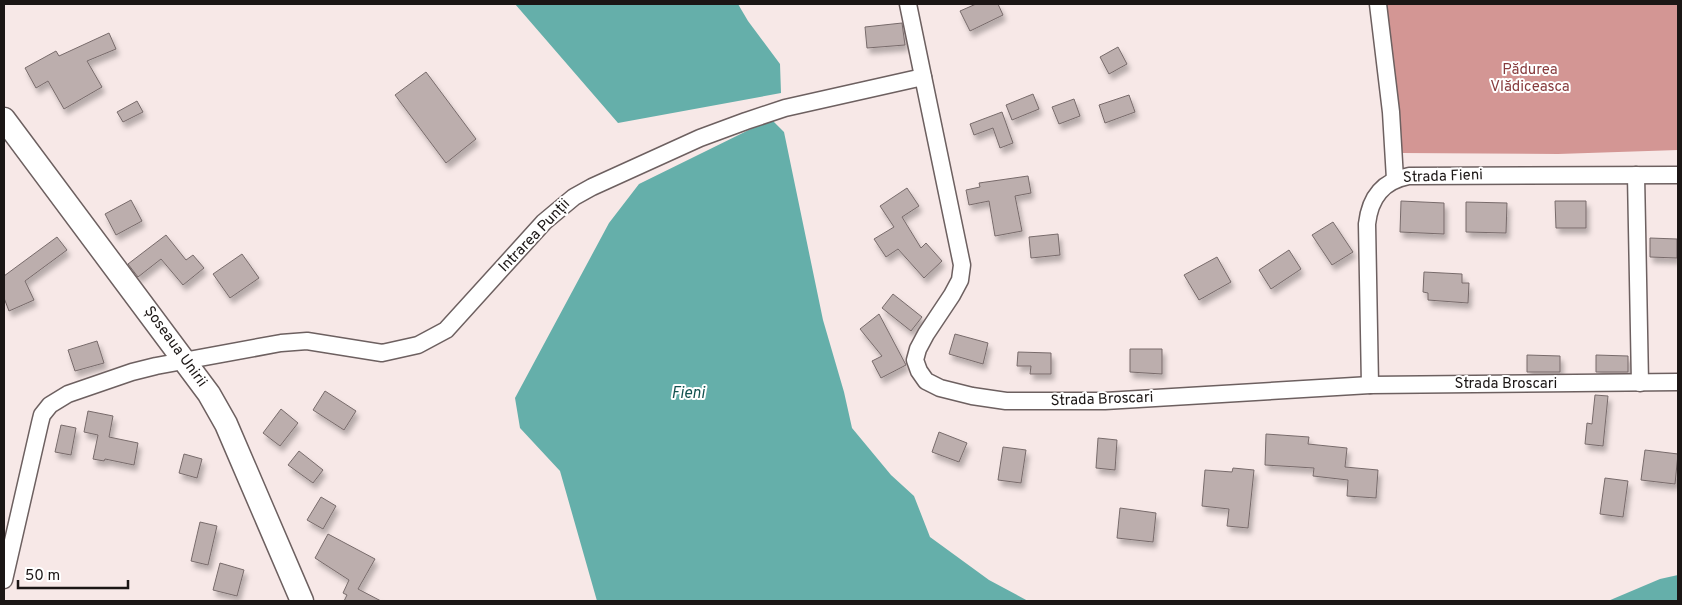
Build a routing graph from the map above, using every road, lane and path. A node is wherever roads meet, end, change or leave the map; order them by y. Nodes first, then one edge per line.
1 (908, 4) edge
2 (1378, 4) edge
3 (923, 77) junction
4 (4, 119) edge
5 (1636, 175) junction
6 (1678, 176) edge
7 (1394, 179) junction
8 (187, 362) junction
9 (1678, 382) edge
10 (1640, 383) junction
11 (1370, 385) junction
12 (4, 580) edge
13 (302, 601) edge

1 - 3 street, Strada Broscari
2 - 7 street
3 - 8 street, Intrarea Punții
3 - 11 street, Strada Broscari
4 - 8 main road, Șoseaua Unirii
5 - 6 street, Strada Fieni
5 - 7 street, Strada Fieni
5 - 10 street
7 - 11 street, Strada Fieni
8 - 12 street, Intrarea Punții
8 - 13 main road, Șoseaua Unirii
9 - 10 street, Strada Broscari
10 - 11 street, Strada Broscari

